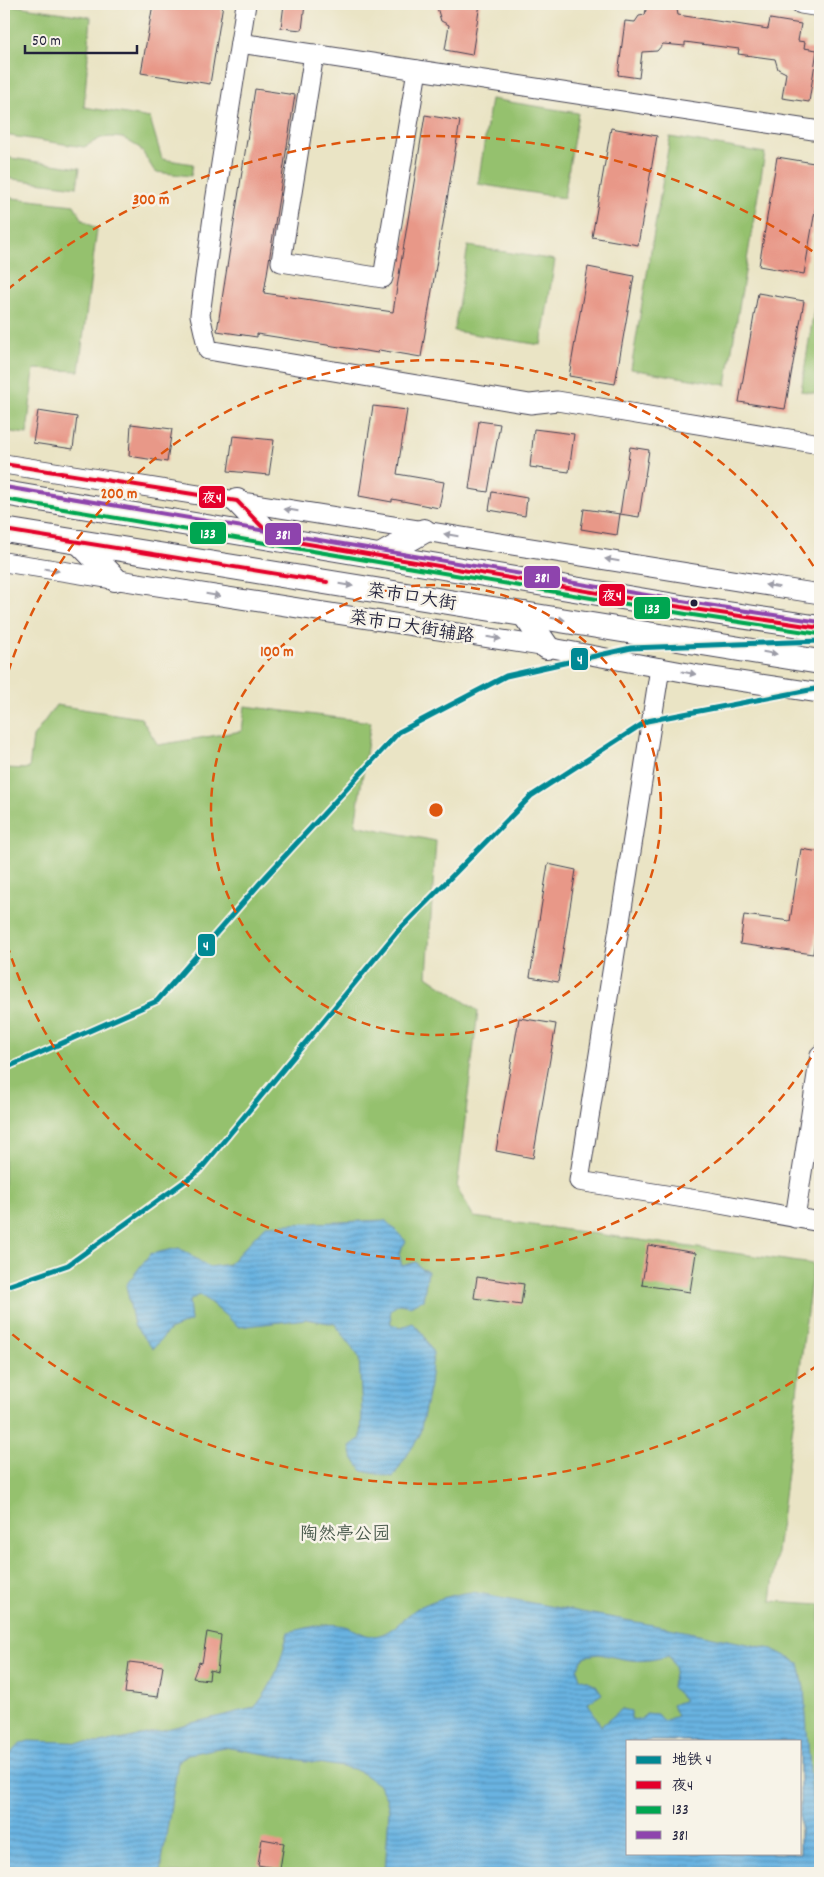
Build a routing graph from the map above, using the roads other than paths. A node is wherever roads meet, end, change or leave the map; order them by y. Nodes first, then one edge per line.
1 (246, 4) edge
2 (801, 4) edge
3 (820, 7) edge
4 (240, 43) junction
5 (314, 54) junction
6 (417, 70) junction
7 (820, 131) edge
8 (820, 444) edge
9 (4, 464) edge
10 (4, 493) edge
11 (237, 501) junction
12 (4, 530) edge
13 (424, 531) junction
14 (273, 538) junction
15 (79, 542) junction
16 (380, 556) junction
17 (4, 562) edge
18 (115, 580) junction
19 (820, 594) edge
20 (524, 614) junction
21 (820, 628) edge
22 (547, 647) junction
23 (820, 662) edge
24 (660, 668) junction
25 (820, 693) edge
26 (820, 1055) edge
27 (795, 1218) junction
28 (820, 1222) edge

1 - 4 street
2 - 3 street
4 - 5 street
4 - 8 street
5 - 6 street
5 - 6 street
6 - 7 street
9 - 11 street
10 - 14 main road, 菜市口大街
13 -> 11 street
11 - 14 main road
12 - 15 main road, 菜市口大街
13 - 16 main road
19 -> 13 street
14 - 16 main road, 菜市口大街
15 - 18 main road
15 -> 20 main road, 菜市口大街
16 - 21 main road, 菜市口大街
17 -> 18 street, 菜市口大街辅路
18 -> 22 street, 菜市口大街辅路
20 - 22 main road
20 -> 23 main road, 菜市口大街
22 - 24 street, 菜市口大街辅路
24 -> 25 street, 菜市口大街辅路
24 - 27 street
26 - 27 street
27 - 28 street

